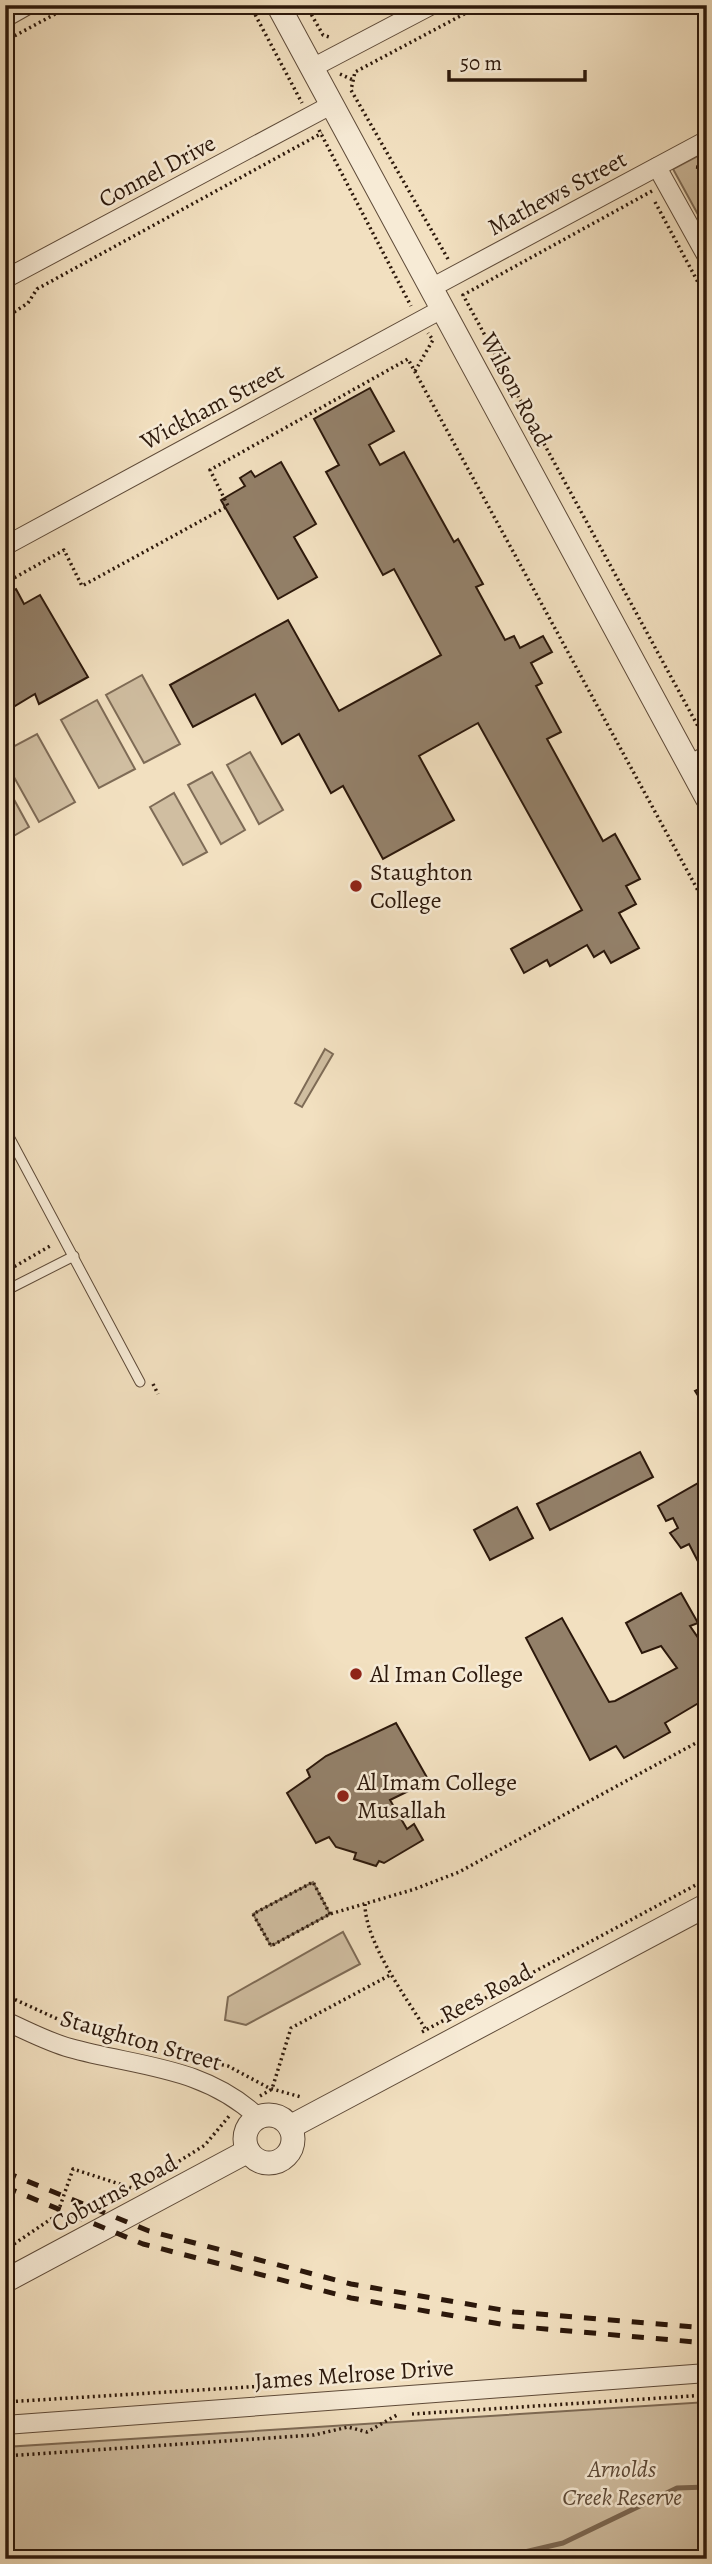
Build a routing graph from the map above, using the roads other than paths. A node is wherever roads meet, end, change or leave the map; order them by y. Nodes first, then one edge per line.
1 (28, 5) edge
2 (278, 5) edge
3 (432, 5) edge
4 (5, 18) edge
5 (312, 68) junction
6 (331, 105) junction
7 (707, 140) edge
8 (657, 167) junction
9 (707, 257) edge
10 (5, 279) edge
11 (431, 288) junction
12 (442, 309) junction
13 (5, 546) edge
14 (698, 760) edge
15 (707, 798) edge
16 (5, 1129) edge
17 (74, 1256) junction
18 (5, 1291) edge
19 (140, 1382) dead end
20 (707, 1905) edge
21 (5, 2021) edge
22 (251, 2111) junction
23 (290, 2127) junction
24 (248, 2151) junction
25 (5, 2281) edge
26 (707, 2373) edge
27 (5, 2425) edge

1 - 4 street
2 - 5 street, Wilson Road
3 - 5 street
5 - 6 street, Wilson Road
6 - 10 street, Connel Drive
6 - 11 street, Wilson Road
7 - 8 street, Mathews Street
8 - 9 street
8 - 11 street, Mathews Street
11 - 12 street, Wilson Road
12 - 13 street, Wickham Street
12 - 14 street, Wilson Road
14 - 15 street, Wilson Road
16 - 17 lane
17 - 18 lane
17 - 19 lane
20 - 23 street, Rees Road
21 - 22 street, Staughton Street
22 - 23 street
22 - 24 street
23 - 24 street
24 - 25 street, Coburns Road
26 - 27 street, James Melrose Drive

